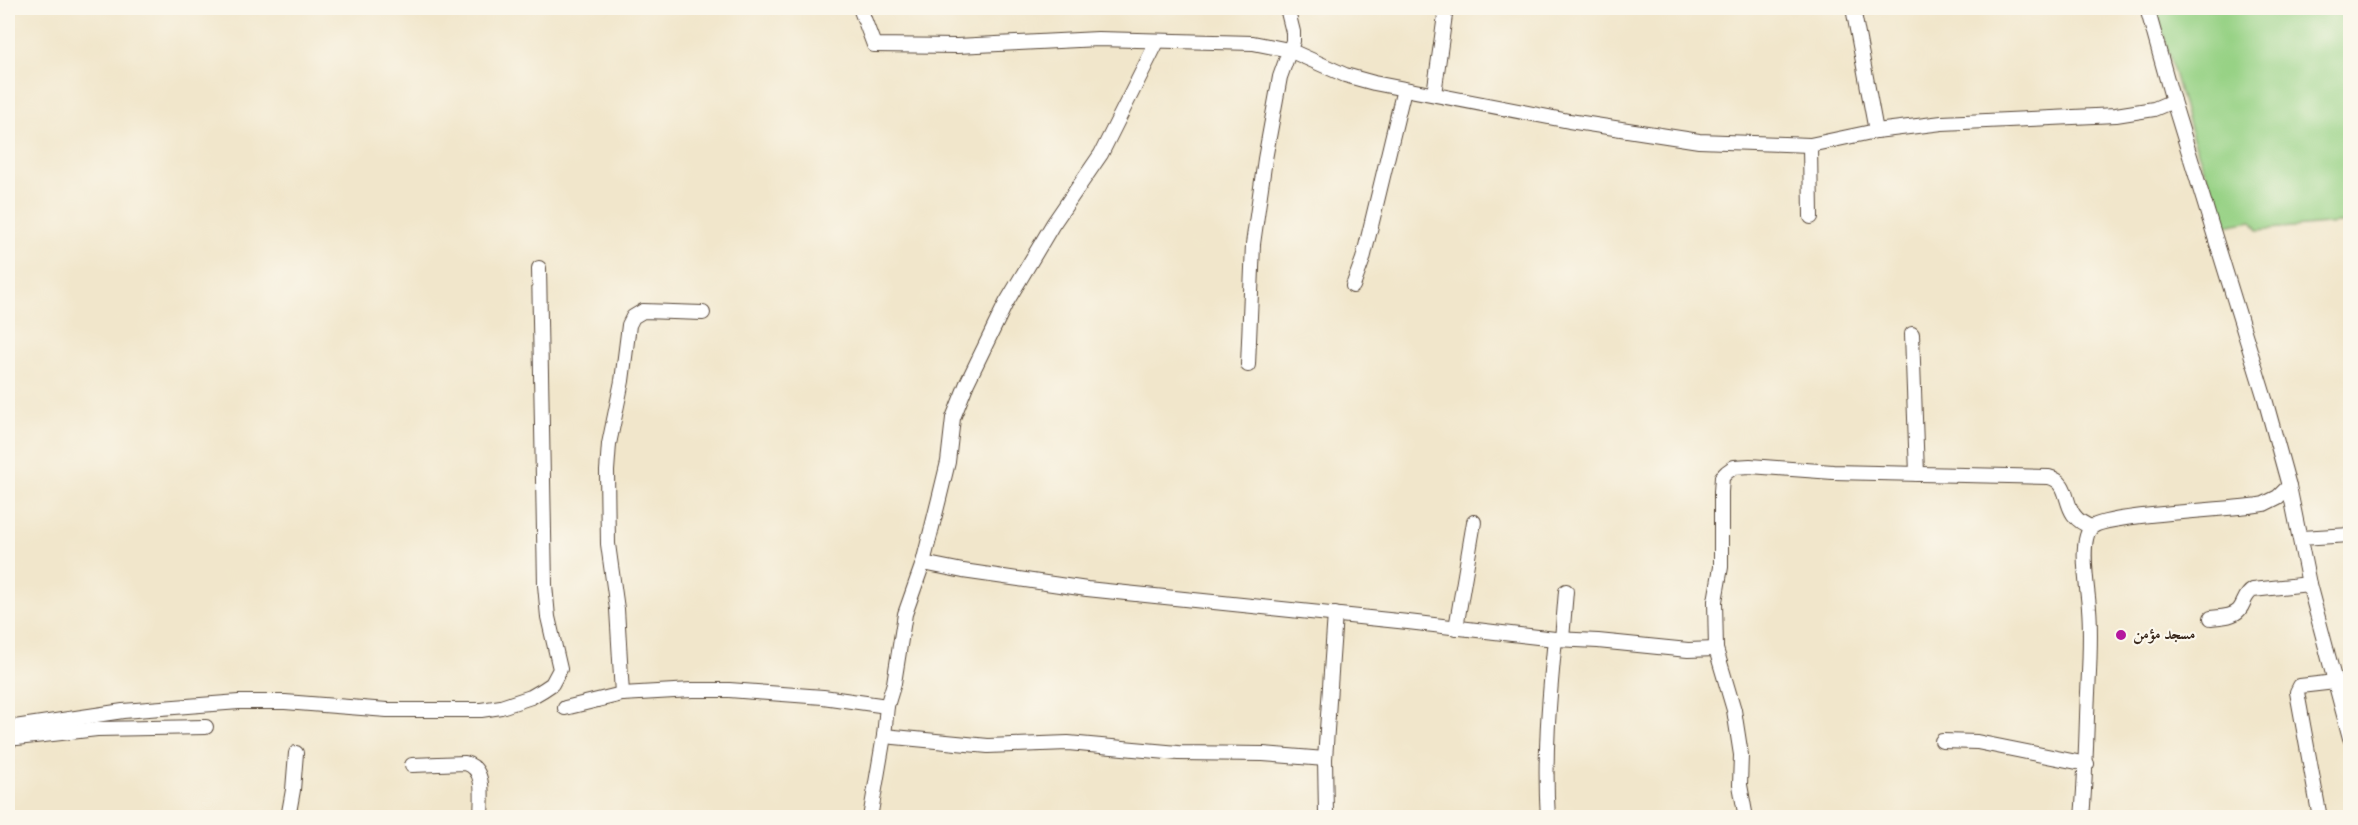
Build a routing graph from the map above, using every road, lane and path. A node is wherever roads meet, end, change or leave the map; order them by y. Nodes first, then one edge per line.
1 (860, 8) edge
2 (1287, 8) edge
3 (1446, 8) edge
4 (1853, 8) edge
5 (2147, 8) edge
6 (1157, 42) junction
7 (1289, 50) junction
8 (1404, 88) junction
9 (1434, 94) junction
10 (2173, 100) junction
11 (1876, 131) junction
12 (1810, 145) junction
13 (1811, 217) dead end
14 (539, 268) dead end
15 (1353, 286) dead end
16 (703, 314) dead end
17 (1912, 334) dead end
18 (1248, 364) dead end
19 (1917, 474) junction
20 (2289, 486) junction
21 (1474, 522) dead end
22 (2092, 527) junction
23 (2350, 536) edge
24 (2301, 538) junction
25 (923, 563) junction
26 (2309, 584) junction
27 (1566, 591) dead end
28 (1335, 614) junction
29 (2211, 618) dead end
30 (1456, 628) junction
31 (1558, 639) junction
32 (1716, 649) junction
33 (2335, 682) junction
34 (622, 694) junction
35 (887, 706) junction
36 (565, 708) dead end
37 (206, 727) dead end
38 (8, 728) edge
39 (885, 736) junction
40 (2350, 738) edge
41 (8, 739) edge
42 (1942, 741) dead end
43 (296, 753) dead end
44 (1325, 759) junction
45 (2087, 764) junction
46 (412, 765) dead end
47 (1326, 813) dead end
48 (288, 818) edge
49 (481, 818) edge
50 (870, 818) edge
51 (1548, 818) edge
52 (1746, 818) edge
53 (2082, 818) edge
54 (2320, 818) edge

1 - 6 street
2 - 7 street
3 - 9 street
4 - 11 street
5 - 10 street
6 - 7 street
6 - 25 street
7 - 8 street
7 - 18 street
8 - 9 street
8 - 15 street
9 - 12 street
10 - 11 street
10 - 20 street
11 - 12 street
12 - 13 street
14 - 38 street
16 - 34 street
17 - 19 street
19 - 22 street
19 - 32 street
20 - 22 street
20 - 24 street
21 - 30 street
22 - 45 street
23 - 24 street
24 - 26 street
25 - 28 street
25 - 35 street
26 - 29 street
26 - 33 street
27 - 31 street
28 - 30 street
28 - 44 street
30 - 31 street
31 - 32 street
31 - 51 street
32 - 52 street
33 - 40 street
33 - 54 street
34 - 35 street
34 - 36 street
35 - 39 street
37 - 41 street
39 - 44 street
39 - 50 street
42 - 45 street
43 - 48 street
44 - 47 street
45 - 53 street
46 - 49 street

